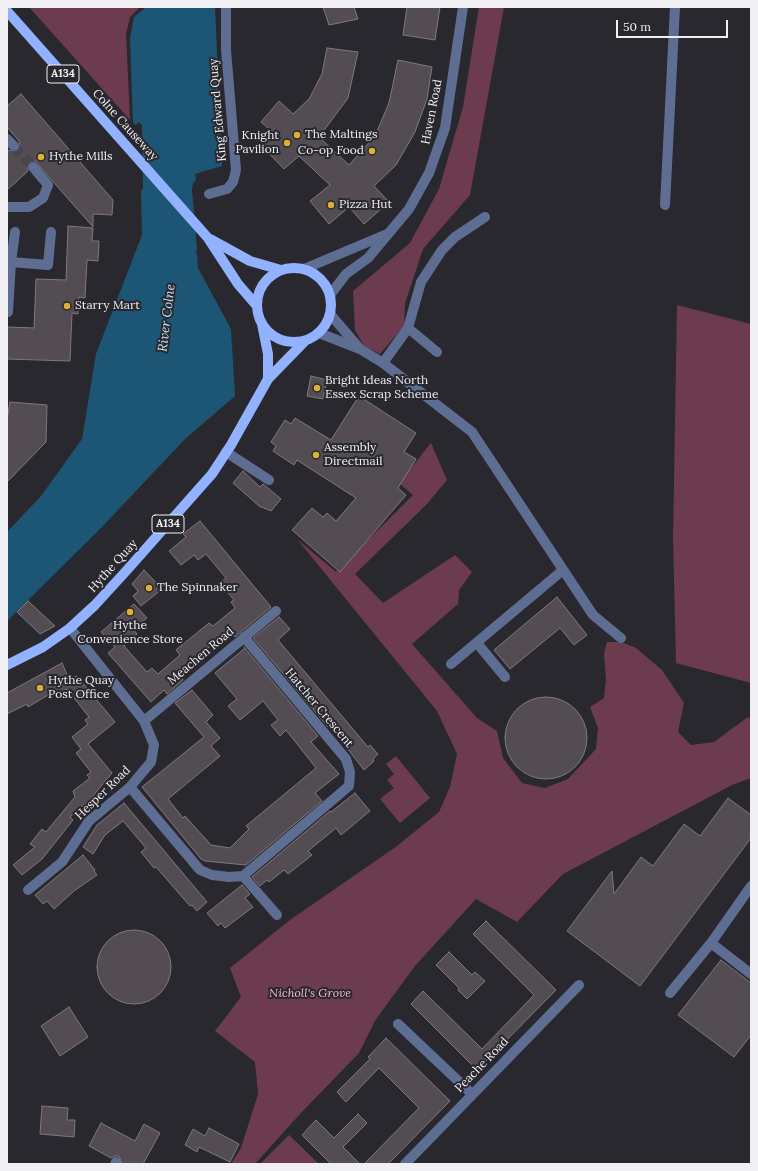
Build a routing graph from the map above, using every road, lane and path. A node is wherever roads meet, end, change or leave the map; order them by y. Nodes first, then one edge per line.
1 (226, 7) edge
2 (463, 7) edge
3 (675, 7) edge
4 (7, 11) edge
5 (33, 167) tunnel mouth
6 (209, 194) dead end
7 (665, 205) dead end
8 (7, 207) edge
9 (485, 217) dead end
10 (15, 232) dead end
11 (51, 232) dead end
12 (388, 233) junction
13 (208, 238) junction
14 (9, 262) edge
15 (304, 269) junction
16 (281, 270) junction
17 (330, 295) junction
18 (257, 306) junction
19 (10, 312) edge
20 (330, 314) junction
21 (262, 322) junction
22 (408, 328) junction
23 (319, 333) junction
24 (304, 342) junction
25 (360, 349) junction
26 (437, 352) dead end
27 (383, 363) junction
28 (268, 379) junction
29 (226, 452) junction
30 (269, 480) dead end
31 (563, 570) junction
32 (276, 611) dead end
33 (70, 628) junction
34 (244, 637) junction
35 (621, 638) dead end
36 (477, 643) junction
37 (451, 664) dead end
38 (7, 665) edge
39 (505, 677) dead end
40 (144, 721) junction
41 (130, 787) junction
42 (243, 876) junction
43 (751, 886) edge
44 (28, 890) dead end
45 (277, 915) dead end
46 (711, 943) junction
47 (751, 974) edge
48 (579, 985) dead end
49 (670, 993) dead end
50 (398, 1024) dead end
51 (472, 1094) junction
52 (404, 1164) edge

1 - 6 street, King Edward Quay
2 - 12 street, Haven Road
3 - 7 street
4 - 13 main road, Colne Causeway / A134
5 - 8 street
9 - 22 street
10 - 14 street
11 - 14 street
12 - 15 street, Haven Road
12 - 17 street, Haven Road
13 - 16 main road, Colne Causeway / A134
13 - 18 main road, Colne Causeway / A134
14 - 19 street
15 - 16 main road, A134
15 - 17 main road
16 - 18 main road
17 - 20 main road, A134
18 - 21 main road, A134
20 - 23 main road, A134
20 - 25 street
21 - 24 main road, A134
21 - 28 main road, Hythe Quay / A134
22 - 26 street
22 - 27 street
23 - 24 main road, A134
23 - 25 street
24 - 28 main road, Hythe Quay / A134
25 - 27 street
27 - 31 street
28 - 29 main road, Hythe Quay / A134
29 - 30 street
29 - 33 main road, Hythe Quay / A134
31 - 35 street
31 - 36 street
32 - 34 street, Meachen Road
33 - 38 main road, Hythe Quay / A134
33 - 40 street, Hesper Road
34 - 40 street, Meachen Road
34 - 42 street, Hatcher Crescent
36 - 37 street
36 - 39 street
40 - 41 street, Hesper Road
41 - 42 street
41 - 44 street, Hesper Road
42 - 45 street
43 - 46 street
46 - 47 street
46 - 49 street
48 - 51 street, Peache Road
50 - 51 street
51 - 52 street, Peache Road

